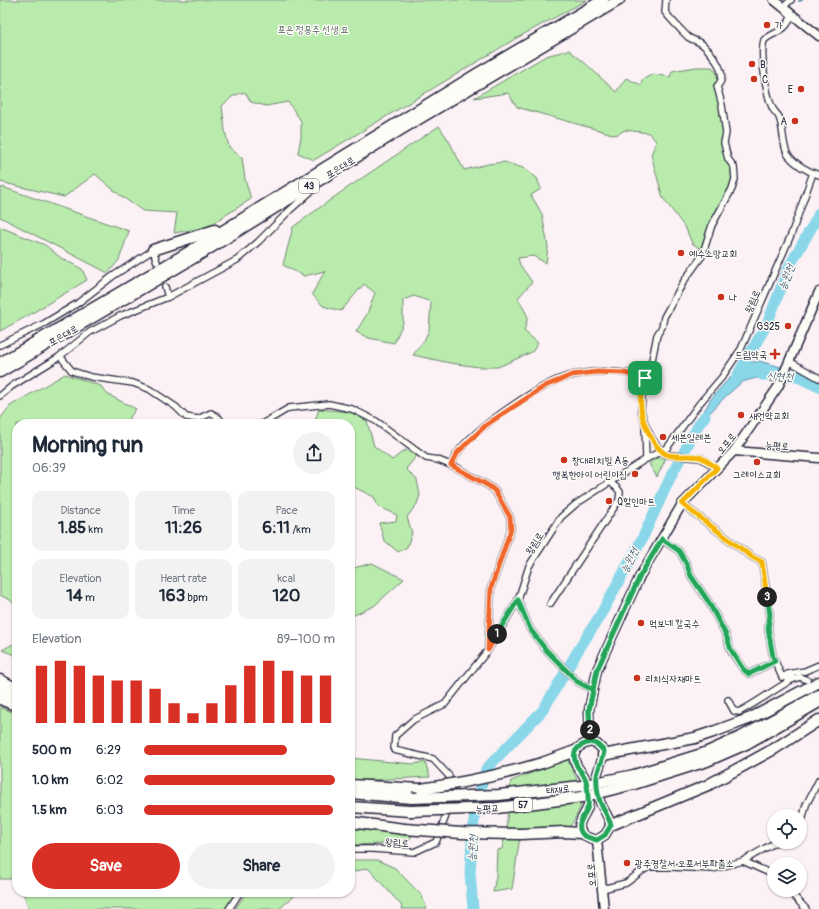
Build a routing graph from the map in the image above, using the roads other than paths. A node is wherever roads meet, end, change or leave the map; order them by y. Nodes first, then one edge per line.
1 (603, 0) edge
2 (619, 0) edge
3 (666, 0) edge
4 (774, 0) edge
5 (791, 0) edge
6 (782, 8) junction
7 (792, 15) junction
8 (819, 36) edge
9 (334, 171) junction
10 (816, 174) edge
11 (244, 217) junction
12 (153, 250) junction
13 (157, 262) dead end
14 (164, 287) dead end
15 (819, 292) edge
16 (168, 297) junction
17 (0, 345) edge
18 (60, 356) junction
19 (789, 361) junction
20 (0, 363) edge
21 (0, 373) edge
22 (645, 378) junction
23 (819, 378) edge
24 (0, 396) edge
25 (198, 419) edge
26 (198, 419) edge
27 (220, 419) edge
28 (270, 419) edge
29 (645, 424) junction
30 (661, 451) junction
31 (734, 451) junction
32 (819, 458) edge
33 (646, 459) junction
34 (455, 467) junction
35 (717, 468) junction
36 (610, 482) junction
37 (682, 504) junction
38 (662, 539) junction
39 (518, 600) junction
40 (550, 604) dead end
41 (488, 650) junction
42 (775, 661) junction
43 (819, 665) edge
44 (782, 677) junction
45 (794, 679) junction
46 (0, 680) edge
47 (807, 680) dead end
48 (819, 682) edge
49 (12, 686) edge
50 (0, 689) edge
51 (593, 690) junction
52 (12, 694) edge
53 (819, 695) edge
54 (0, 699) edge
55 (728, 700) dead end
56 (819, 702) edge
57 (12, 704) edge
58 (819, 720) edge
59 (590, 742) junction
60 (575, 751) junction
61 (603, 754) junction
62 (634, 780) junction
63 (819, 780) edge
64 (355, 785) edge
65 (355, 794) edge
66 (355, 807) edge
67 (805, 809) edge
68 (355, 823) edge
69 (611, 825) junction
70 (581, 833) junction
71 (597, 840) junction
72 (767, 847) edge
73 (355, 849) edge
74 (743, 861) junction
75 (767, 873) edge
76 (602, 888) junction
77 (237, 897) edge
78 (795, 897) edge
79 (229, 909) edge
80 (604, 909) edge
81 (806, 909) edge

1 - 11 highway, 포은대로 / 43
2 - 9 highway, 포은대로 / 43
3 - 22 street
4 - 6 main road
5 - 6 street
6 - 7 main road
7 - 8 main road
7 - 10 street
9 - 16 street
9 - 21 highway, 포은대로 / 43
10 - 30 street, 왕림로
11 - 12 highway
11 - 20 highway, 포은대로 / 43
12 - 13 street
12 - 17 street
14 - 16 street
15 - 19 main road, 오포로
16 - 18 street
18 - 24 street
18 - 25 street
19 - 23 street
19 - 31 main road, 오포로
22 - 29 street
22 - 34 street
26 - 27 street
28 - 34 street
29 - 30 street
29 - 33 street
30 - 33 street, 왕림로
30 - 35 street
31 - 32 main road, 능평로
31 - 35 main road, 오포로
33 - 36 street, 왕림로
34 - 41 street
35 - 37 main road, 오포로
36 - 39 street, 왕림로
36 - 40 street
37 - 38 main road, 오포로
37 - 42 street
38 - 42 street
38 - 51 main road, 오포로
39 - 41 street, 왕림로
39 - 51 street
41 - 73 street, 왕림로
42 - 44 street
43 - 44 street
44 - 45 street
45 - 47 street
45 - 55 street
46 - 49 highway
48 - 61 highway
50 - 52 highway
51 - 59 main road, 오포로
53 - 62 highway, 태재로 / 57
54 - 57 highway
56 - 62 highway, 태재로 / 57
58 - 69 highway
59 - 60 main road
59 - 61 main road
60 - 64 highway, bridge
60 - 70 main road
61 - 69 main road
62 - 65 highway, 태재로 / 57, bridge
62 - 66 highway, 능평교 / 57, bridge
63 - 67 street
68 - 70 highway, bridge
69 - 71 main road
70 - 71 main road
71 - 76 main road, 오포로
72 - 74 street
74 - 75 street
74 - 76 street
76 - 80 main road, 오포로
77 - 79 street
78 - 81 street

